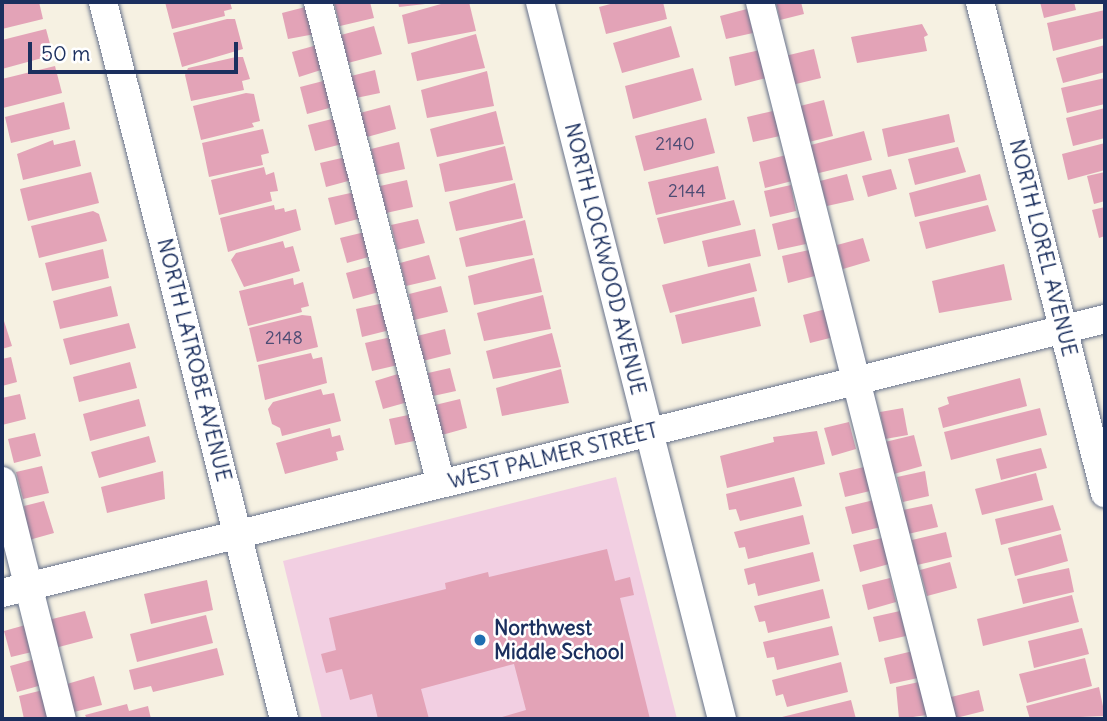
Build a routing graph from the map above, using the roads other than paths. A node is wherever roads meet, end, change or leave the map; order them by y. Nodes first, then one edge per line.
1 (103, 2) edge
2 (318, 2) edge
3 (540, 2) edge
4 (760, 2) edge
5 (980, 2) edge
6 (1105, 318) edge
7 (1063, 329) junction
8 (856, 380) junction
9 (649, 432) junction
10 (2, 481) edge
11 (441, 484) junction
12 (1105, 493) edge
13 (237, 534) junction
14 (29, 586) junction
15 (2, 593) edge
16 (62, 719) edge
17 (284, 719) edge
18 (722, 719) edge
19 (942, 719) edge

1 - 13 street, NORTH LATROBE AVENUE
2 - 11 street
3 - 9 street, NORTH LOCKWOOD AVENUE
4 - 8 street
5 - 7 street, NORTH LOREL AVENUE
6 - 7 street, WEST PALMER STREET
7 - 8 street, WEST PALMER STREET
7 - 12 street, NORTH LOREL AVENUE
8 - 9 street, WEST PALMER STREET
8 - 19 street
9 - 11 street, WEST PALMER STREET
9 - 18 street, NORTH LOCKWOOD AVENUE
10 - 14 street
11 - 13 street, WEST PALMER STREET
13 - 14 street, WEST PALMER STREET
13 - 17 street, NORTH LATROBE AVENUE
14 - 15 street, WEST PALMER STREET
14 - 16 street

